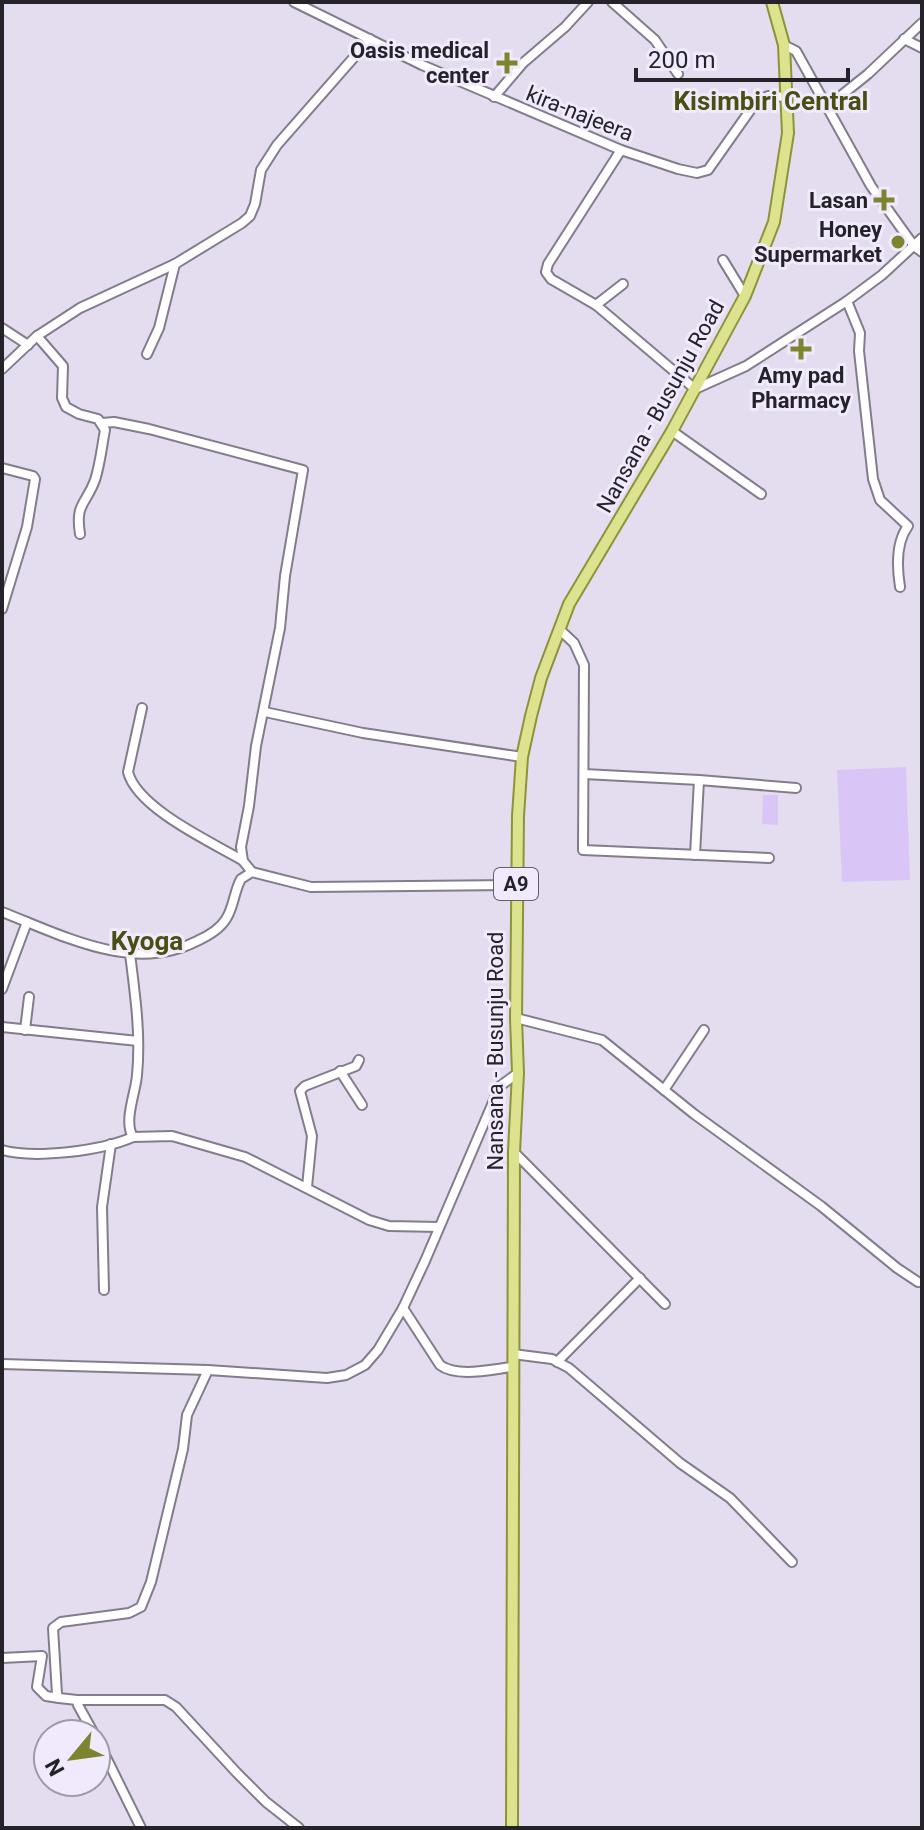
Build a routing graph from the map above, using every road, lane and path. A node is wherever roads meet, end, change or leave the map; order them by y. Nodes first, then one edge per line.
1 (294, 2) edge
2 (588, 2) edge
3 (612, 2) edge
4 (772, 2) edge
5 (922, 23) edge
6 (370, 39) junction
7 (904, 39) junction
8 (784, 45) junction
9 (922, 48) edge
10 (678, 74) dead end
11 (494, 97) junction
12 (788, 97) junction
13 (828, 106) junction
14 (621, 150) junction
15 (922, 238) edge
16 (918, 249) edge
17 (723, 260) dead end
18 (175, 264) junction
19 (623, 284) dead end
20 (745, 296) junction
21 (847, 301) junction
22 (596, 305) junction
23 (2, 328) edge
24 (37, 336) junction
25 (28, 345) junction
26 (147, 354) dead end
27 (2, 369) edge
28 (695, 389) junction
29 (102, 423) junction
30 (672, 431) junction
31 (2, 468) edge
32 (761, 494) dead end
33 (80, 534) dead end
34 (900, 587) dead end
35 (2, 609) edge
36 (559, 629) junction
37 (142, 708) dead end
38 (265, 712) junction
39 (522, 757) junction
40 (584, 774) junction
41 (699, 780) junction
42 (796, 788) dead end
43 (695, 855) junction
44 (769, 858) dead end
45 (243, 861) junction
46 (252, 872) junction
47 (516, 885) junction
48 (2, 912) edge
49 (27, 922) junction
50 (130, 954) junction
51 (2, 989) edge
52 (29, 997) dead end
53 (516, 1018) junction
54 (2, 1027) edge
55 (25, 1030) junction
56 (704, 1030) dead end
57 (138, 1041) junction
58 (359, 1060) dead end
59 (340, 1071) junction
60 (518, 1073) junction
61 (664, 1090) junction
62 (362, 1105) dead end
63 (133, 1137) junction
64 (111, 1144) junction
65 (2, 1150) edge
66 (514, 1152) junction
67 (307, 1187) junction
68 (439, 1227) junction
69 (640, 1278) junction
70 (918, 1282) dead end
71 (104, 1290) dead end
72 (665, 1304) dead end
73 (403, 1308) junction
74 (513, 1354) junction
75 (557, 1362) junction
76 (2, 1364) edge
77 (513, 1367) junction
78 (208, 1370) junction
79 (792, 1562) dead end
80 (2, 1658) edge
81 (59, 1698) junction
82 (77, 1700) junction
83 (85, 1718) edge
84 (112, 1770) edge
85 (141, 1828) edge
86 (299, 1828) edge
87 (512, 1828) edge

1 - 6 street, kira-najeera
2 - 11 street
3 - 10 street
4 - 8 main road, Nansana - Busunju Road / A9
5 - 7 street
6 - 11 street, kira-najeera
6 - 18 street
7 - 9 street
7 - 13 street
8 - 12 main road, Nansana - Busunju Road / A9
8 - 13 street
11 - 14 street, kira-najeera
12 - 14 street, kira-najeera
12 - 20 main road, Nansana - Busunju Road / A9
13 - 16 street
14 - 22 street
15 - 16 street
16 - 21 street
17 - 20 street
18 - 24 street
18 - 26 street
19 - 22 street
20 - 28 main road, Nansana - Busunju Road / A9
21 - 28 street
21 - 34 street
22 - 28 street
23 - 25 street
24 - 25 street
24 - 29 street
25 - 27 street
28 - 30 main road, Nansana - Busunju Road / A9
29 - 33 street
29 - 38 street
30 - 32 street
30 - 36 main road, Nansana - Busunju Road / A9
31 - 35 street
36 - 39 main road, Nansana - Busunju Road / A9
36 - 40 street
37 - 45 street
38 - 39 street
38 - 45 street
39 - 47 main road, Nansana - Busunju Road / A9
40 - 41 street
40 - 43 street
41 - 42 street
41 - 43 street
43 - 44 street
45 - 46 street
46 - 47 street
46 - 50 street
47 - 53 main road, Nansana - Busunju Road / A9
48 - 49 street
49 - 50 street
49 - 51 street
50 - 57 street
52 - 55 street
53 - 60 main road, Nansana - Busunju Road / A9
53 - 61 street
54 - 55 street
55 - 57 street
56 - 61 street
57 - 63 street
58 - 59 street
59 - 62 street
59 - 67 street
60 - 66 main road, Nansana - Busunju Road / A9
60 - 68 street
61 - 70 street
63 - 64 street
63 - 67 street
64 - 65 street
64 - 71 street
66 - 69 street
66 - 74 main road, Nansana - Busunju Road / A9
67 - 68 street
68 - 73 street
69 - 72 street
69 - 75 street
73 - 77 street
73 - 78 street
74 - 75 street
74 - 77 main road, Nansana - Busunju Road / A9
75 - 79 street
76 - 78 street
77 - 87 main road, Nansana - Busunju Road / A9
78 - 81 street
80 - 81 street
81 - 82 street
82 - 83 street
82 - 86 street
84 - 85 street

